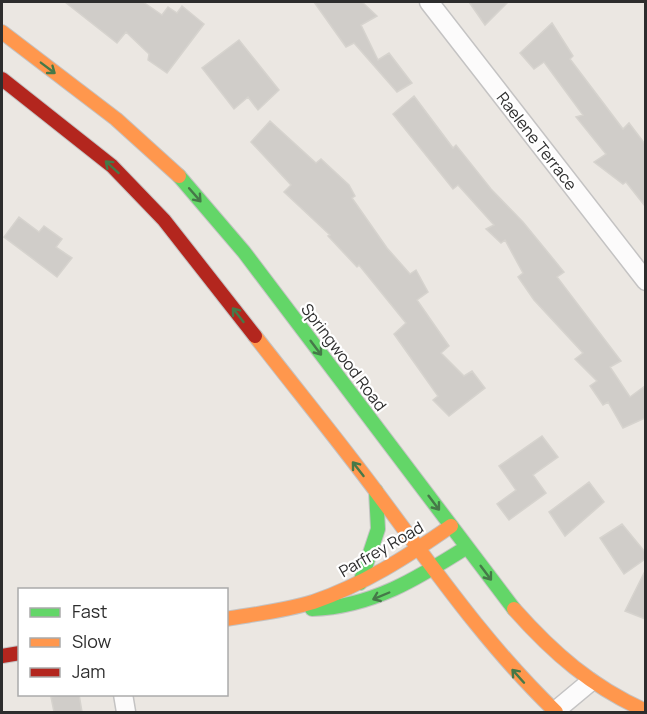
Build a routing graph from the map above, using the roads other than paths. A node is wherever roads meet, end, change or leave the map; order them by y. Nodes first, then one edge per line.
1 (429, 2) edge
2 (2, 32) edge
3 (2, 79) edge
4 (645, 281) edge
5 (376, 491) junction
6 (451, 526) junction
7 (467, 547) junction
8 (419, 549) junction
9 (433, 568) junction
10 (360, 583) junction
11 (291, 608) junction
12 (228, 619) edge
13 (18, 653) edge
14 (2, 656) edge
15 (590, 682) junction
16 (123, 696) edge
17 (623, 708) edge
18 (645, 711) edge
19 (126, 712) edge
20 (555, 712) edge

1 - 4 street, Raelene Terrace
2 -> 6 main road, Springwood Road
5 -> 3 main road
5 - 8 main road
5 - 10 main road
6 - 7 main road, Springwood Road
6 - 8 main road, Parfrey Road
7 - 9 main road, Parfrey Road
7 -> 15 main road, Springwood Road
8 - 9 main road
8 - 10 main road, Parfrey Road
9 -> 11 main road, Parfrey Road
20 -> 9 main road
10 - 11 main road, Parfrey Road
11 - 12 main road, Parfrey Road
13 - 14 main road
15 - 17 main road, Springwood Road
15 - 20 street
16 - 19 street
17 - 18 main road, Springwood Road

